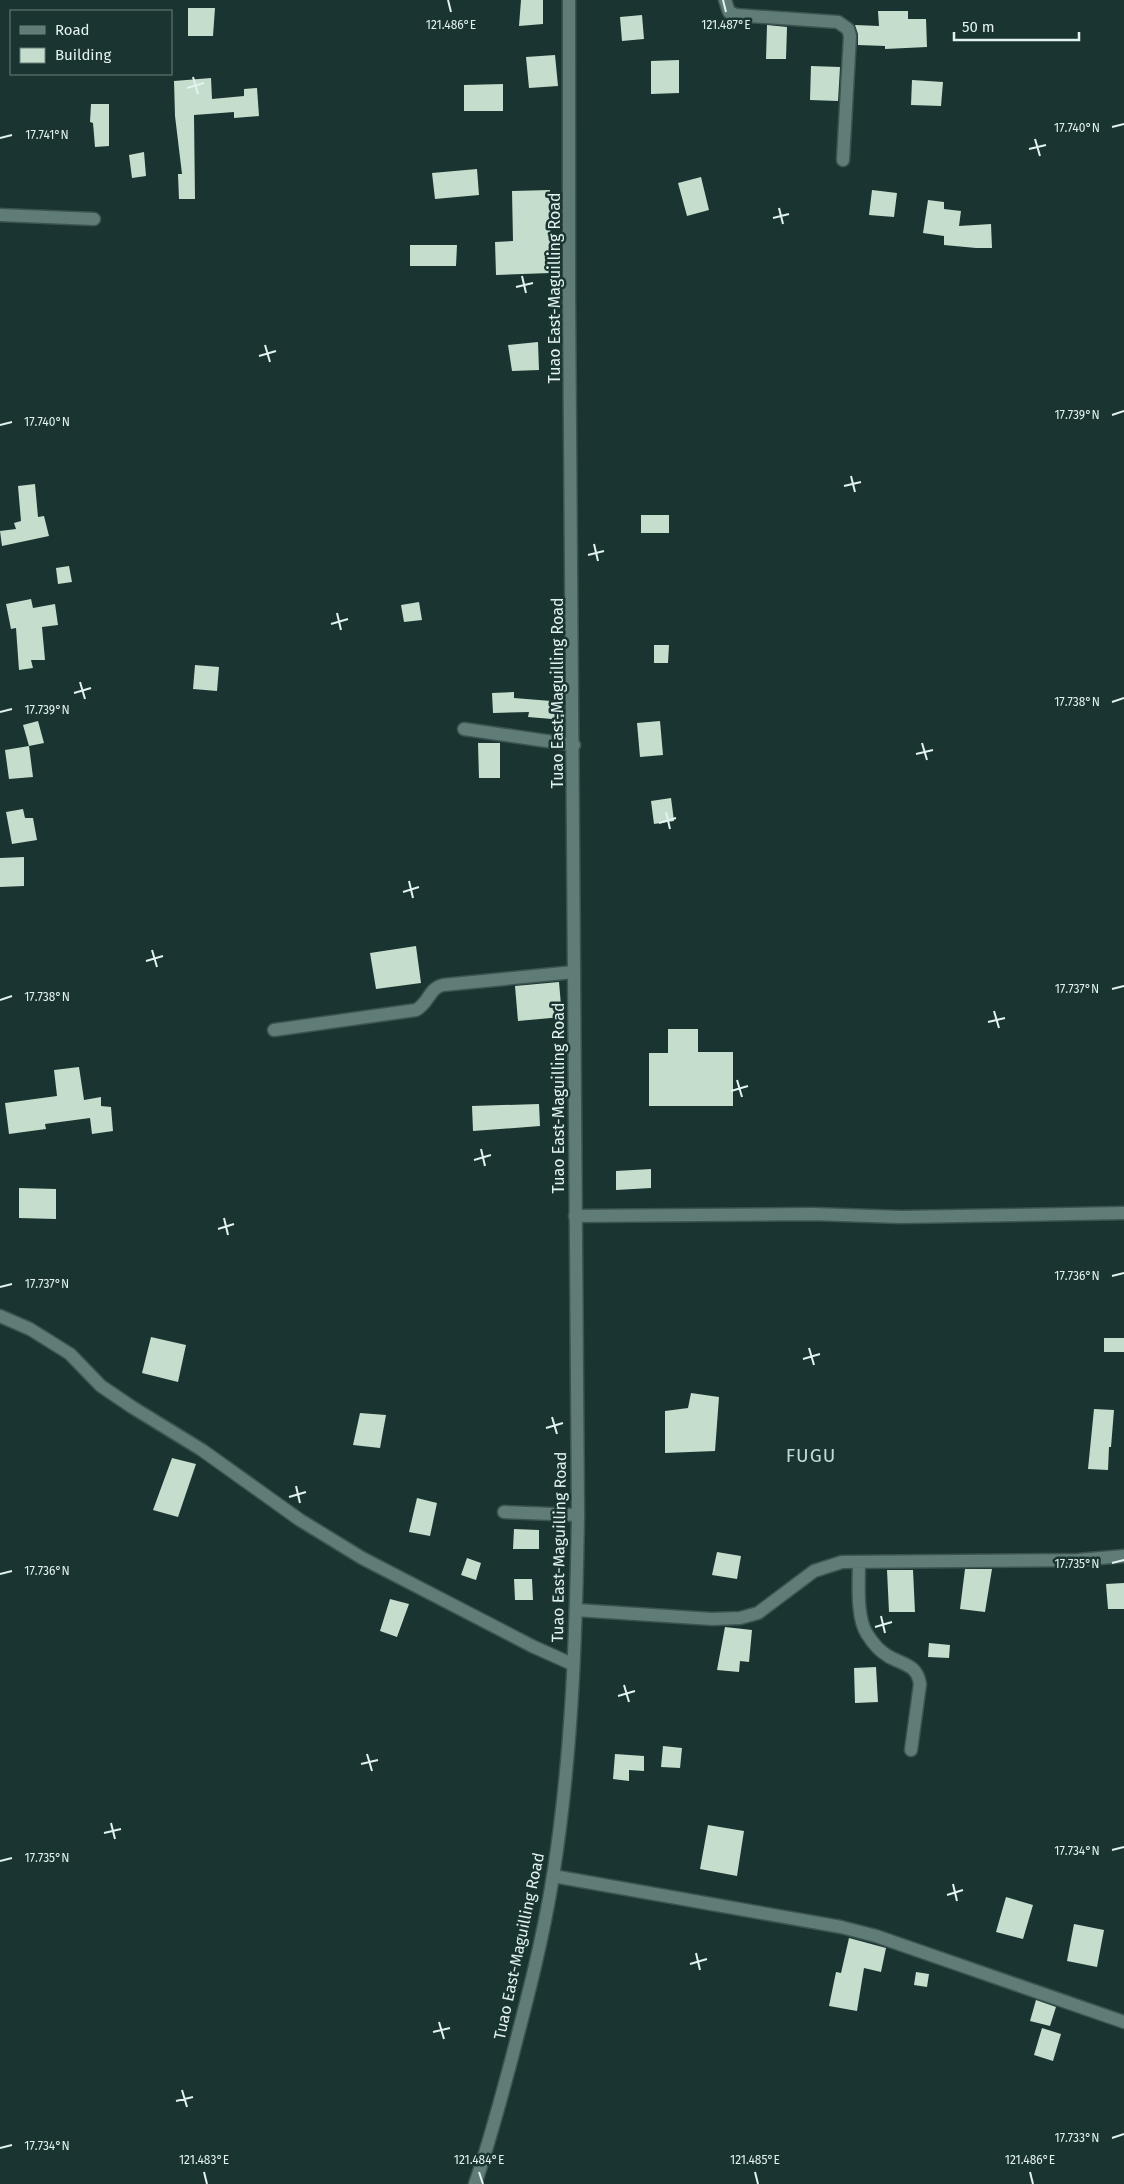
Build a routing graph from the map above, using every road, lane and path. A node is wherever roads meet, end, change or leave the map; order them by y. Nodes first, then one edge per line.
1 (570, 0) edge
2 (725, 0) edge
3 (843, 160) dead end
4 (0, 214) edge
5 (94, 219) dead end
6 (464, 729) dead end
7 (574, 745) junction
8 (574, 972) junction
9 (274, 1030) dead end
10 (1124, 1213) edge
11 (575, 1216) junction
12 (0, 1316) edge
13 (504, 1512) dead end
14 (578, 1515) junction
15 (1124, 1556) edge
16 (859, 1562) junction
17 (576, 1610) junction
18 (572, 1664) junction
19 (911, 1750) dead end
20 (553, 1876) junction
21 (1124, 2022) edge
22 (475, 2184) edge

1 - 7 street, Tuao East-Maguilling Road
2 - 3 street
4 - 5 street
6 - 7 street
7 - 8 street, Tuao East-Maguilling Road
8 - 9 street
8 - 11 street, Tuao East-Maguilling Road
10 - 11 street
11 - 14 street, Tuao East-Maguilling Road
12 - 18 street
13 - 14 street
14 - 17 street, Tuao East-Maguilling Road
15 - 16 street
16 - 17 street
16 - 19 street
17 - 18 street, Tuao East-Maguilling Road
18 - 20 street, Tuao East-Maguilling Road
20 - 21 street
20 - 22 street, Tuao East-Maguilling Road

